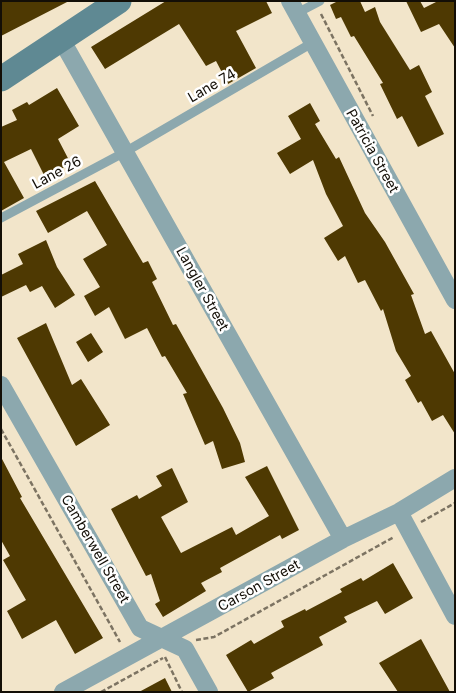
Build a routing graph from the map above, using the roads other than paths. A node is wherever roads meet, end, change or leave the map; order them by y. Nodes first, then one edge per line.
1 (119, 1) edge
2 (318, 2) edge
3 (294, 7) edge
4 (61, 39) junction
5 (312, 43) junction
6 (1, 79) edge
7 (125, 152) junction
8 (1, 218) edge
9 (455, 300) edge
10 (1, 385) edge
11 (455, 478) edge
12 (398, 512) junction
13 (343, 539) junction
14 (455, 616) edge
15 (162, 639) junction
16 (63, 692) edge
17 (209, 692) edge

1 - 4 main road
2 - 3 lane
3 - 5 street, Patricia Street
4 - 6 main road
4 - 7 street, Langler Street
5 - 7 lane, Lane 74
5 - 9 street, Patricia Street
7 - 8 lane, Lane 26
7 - 13 street, Langler Street
10 - 15 street, Camberwell Street
11 - 12 street, Carson Street
12 - 13 street, Carson Street
12 - 14 street
13 - 15 street, Carson Street
15 - 16 street, Carson Street
15 - 17 street, Camberwell Street

